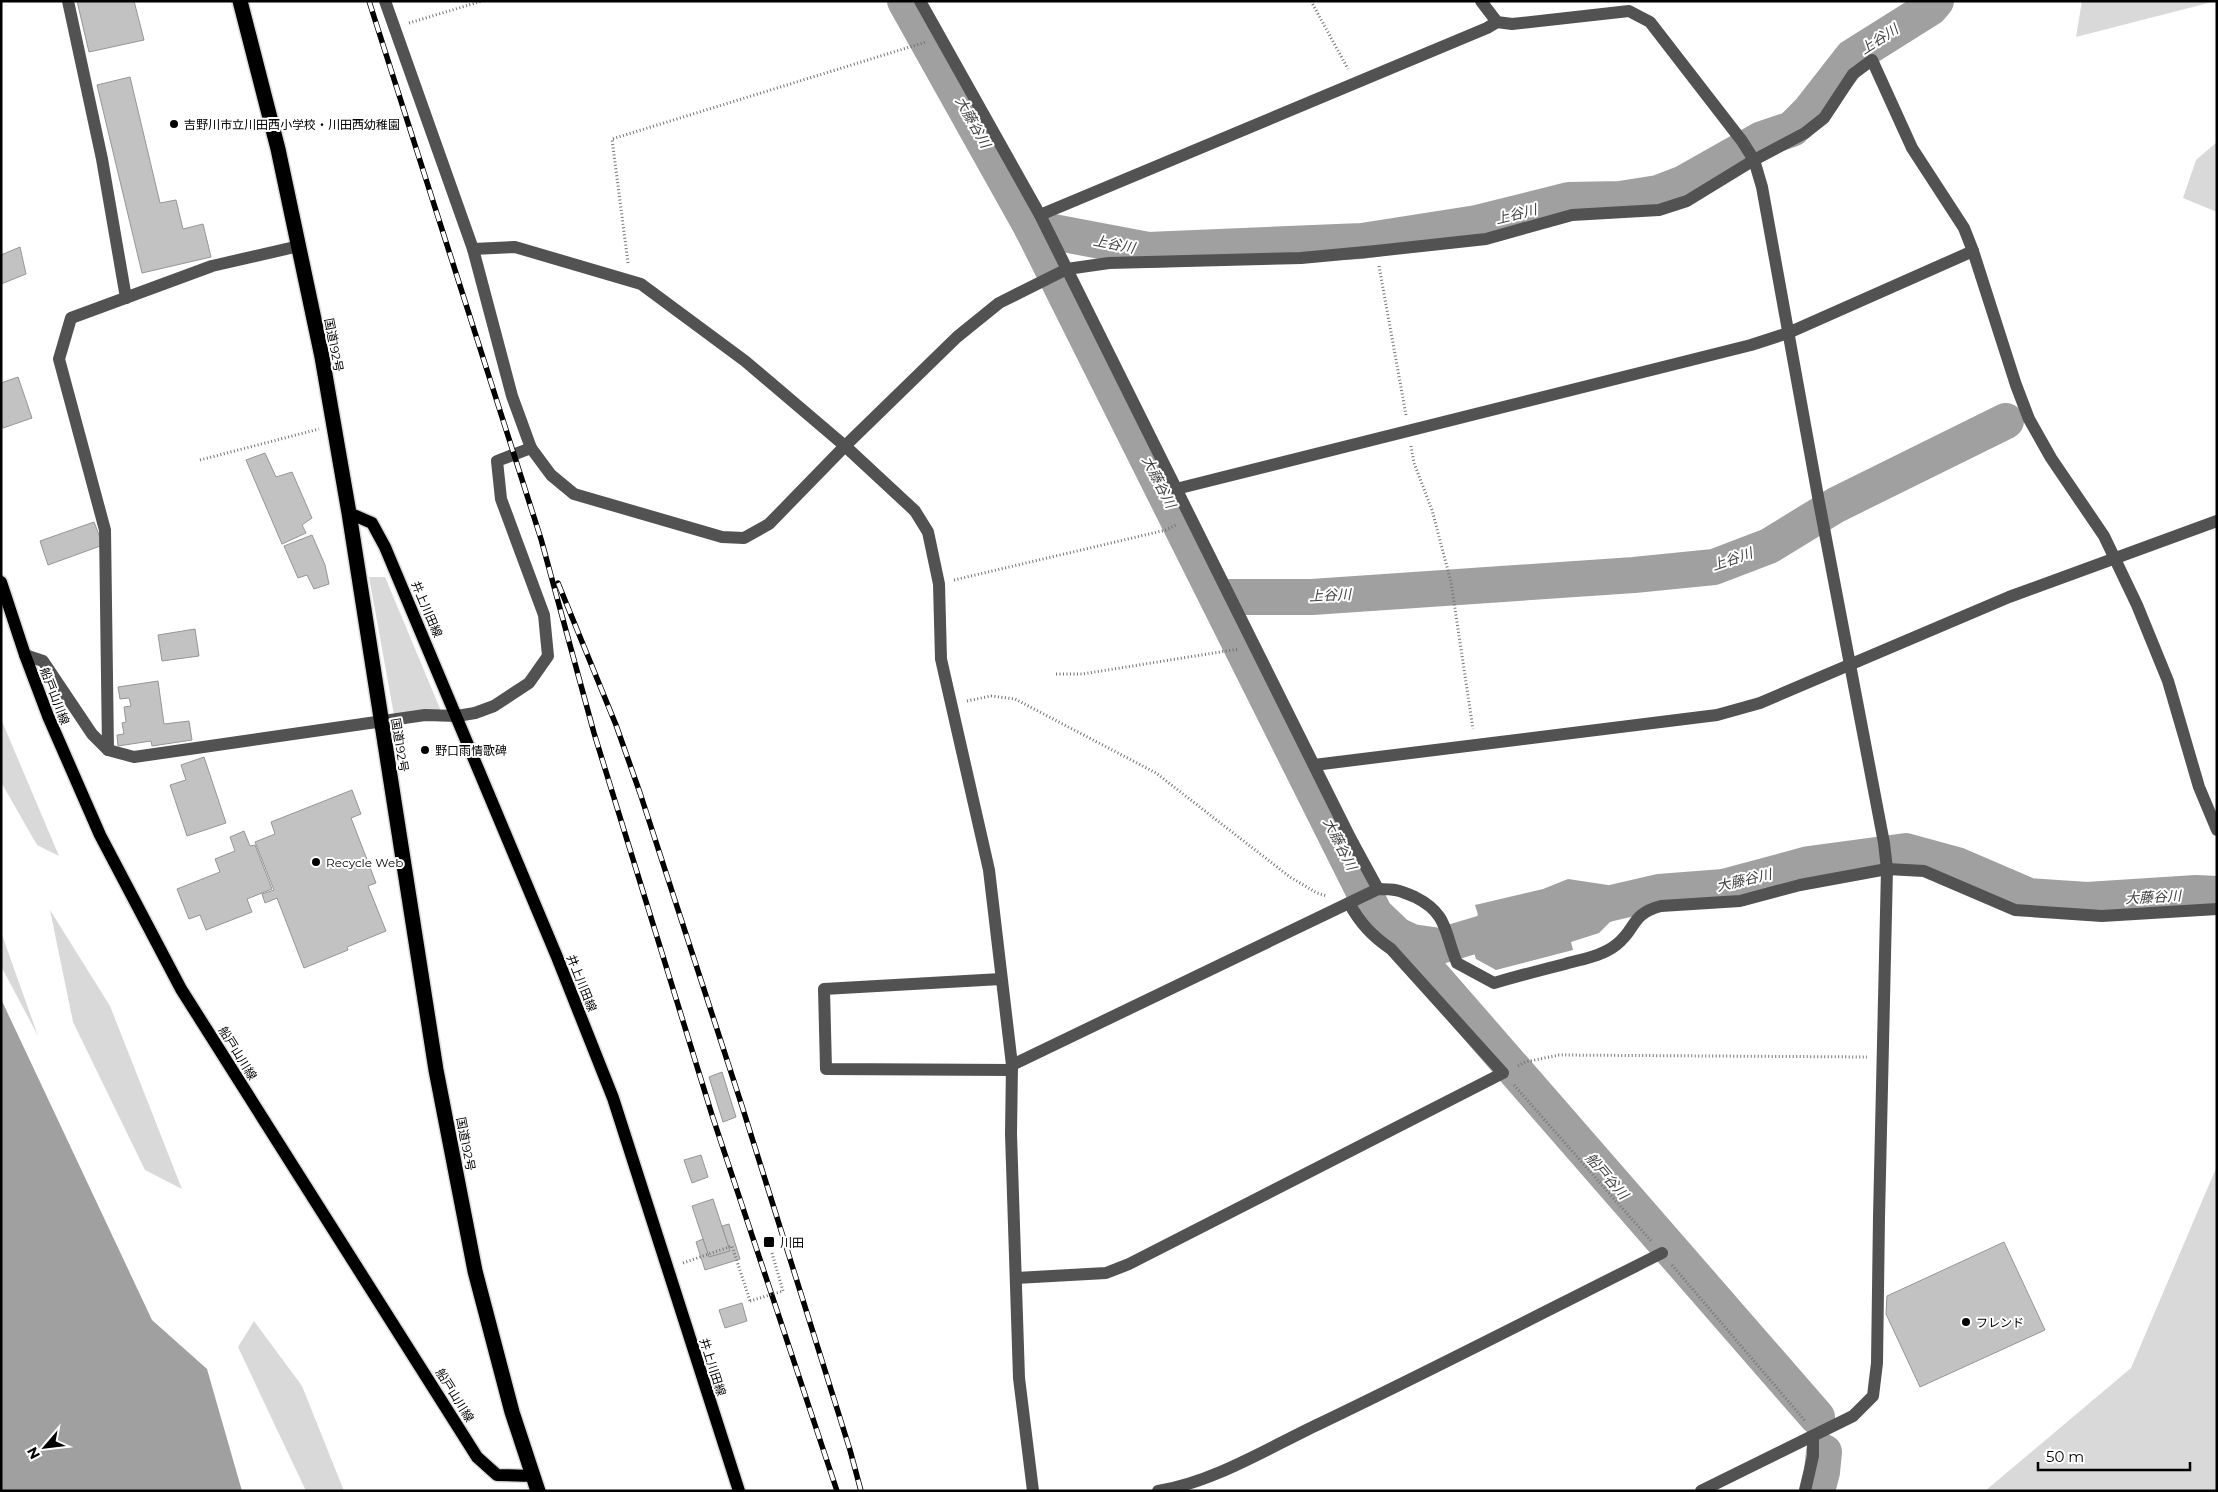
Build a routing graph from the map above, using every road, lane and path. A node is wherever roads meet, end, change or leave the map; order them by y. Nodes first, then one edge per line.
1 (68, 1) edge
2 (240, 1) edge
3 (385, 1) edge
4 (482, 1) edge
5 (920, 1) edge
6 (1311, 1) edge
7 (1481, 1) edge
8 (1497, 22) junction
9 (394, 28) junction
10 (920, 45) dead end
11 (1356, 82) junction
12 (1752, 157) junction
13 (1043, 221) junction
14 (299, 246) junction
15 (473, 249) junction
16 (1973, 251) junction
17 (1065, 271) junction
18 (630, 281) junction
19 (126, 298) junction
20 (1788, 333) junction
21 (319, 429) dead end
22 (845, 446) junction
23 (531, 448) junction
24 (200, 460) dead end
25 (1176, 489) junction
26 (349, 513) junction
27 (2217, 521) edge
28 (1176, 525) dead end
29 (2114, 557) junction
30 (1, 582) edge
31 (1451, 582) dead end
32 (939, 584) junction
33 (1235, 651) dead end
34 (24, 655) junction
35 (1850, 663) junction
36 (1056, 674) dead end
37 (950, 704) junction
38 (457, 716) junction
39 (382, 723) junction
40 (1475, 745) junction
41 (108, 750) junction
42 (1314, 765) junction
43 (2217, 830) edge
44 (1887, 864) junction
45 (1364, 895) junction
46 (2217, 909) edge
47 (1001, 979) junction
48 (1882, 1057) junction
49 (1517, 1066) dead end
50 (1012, 1067) junction
51 (772, 1253) dead end
52 (1662, 1253) dead end
53 (667, 1268) junction
54 (1016, 1278) junction
55 (1813, 1436) junction
56 (535, 1484) edge
57 (739, 1491) edge
58 (1033, 1491) edge
59 (1158, 1491) edge
60 (1701, 1491) edge
61 (1805, 1491) edge

1 - 19 street
2 - 14 highway, 国道192号
3 - 9 street
4 - 9 path
5 - 13 street
6 - 11 path
7 - 8 street
8 - 11 street
8 - 12 street
9 - 15 street
10 - 18 path
11 - 13 street
12 - 16 street
12 - 17 street
12 - 20 street
13 - 17 street
14 - 19 street
14 - 26 highway, 国道192号
15 - 18 street
15 - 23 street
16 - 20 street
16 - 29 street
17 - 22 street
17 - 25 street
18 - 22 street
19 - 41 street
20 - 25 street
20 - 35 street
21 - 24 path
22 - 23 street
22 - 32 street
23 - 38 street
25 - 42 street
26 - 38 main road, 井上川田線
26 - 39 highway, 国道192号
27 - 29 street
28 - 32 path
29 - 35 street
29 - 43 street
30 - 34 main road, 船戸山川線
31 - 40 path
32 - 37 street
33 - 36 path
34 - 41 street
34 - 56 main road, 船戸山川線
35 - 40 street
35 - 44 street
37 - 45 path
37 - 47 street
38 - 39 street
38 - 53 main road, 井上川田線
39 - 41 street
39 - 56 highway, 国道192号
40 - 42 street
42 - 45 street
44 - 45 street
44 - 46 street
44 - 48 street
45 - 50 street
45 - 54 street
47 - 50 street
47 - 50 street
48 - 49 path
48 - 55 street
50 - 54 street
51 - 53 path, bridge
52 - 59 street
53 - 57 main road, 井上川田線
54 - 58 street
55 - 60 street
55 - 61 street

